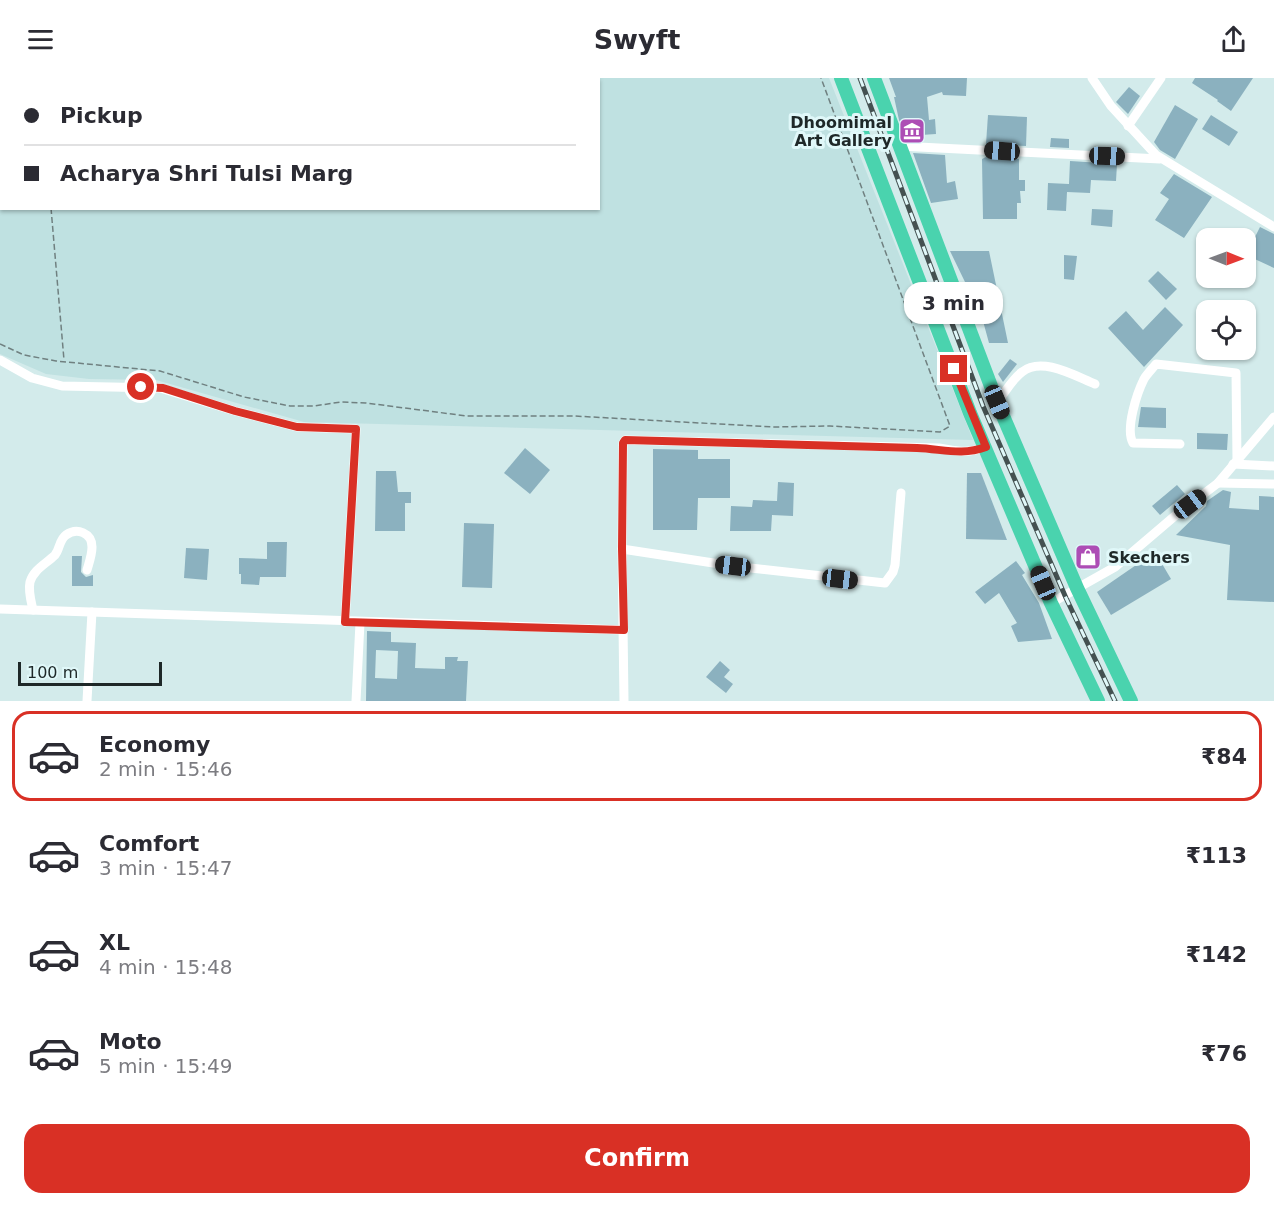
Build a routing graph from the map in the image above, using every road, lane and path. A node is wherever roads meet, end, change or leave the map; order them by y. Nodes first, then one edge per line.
1 (821, 78) edge
2 (841, 78) edge
3 (874, 78) edge
4 (1092, 78) edge
5 (1161, 78) edge
6 (1128, 126) junction
7 (898, 146) junction
8 (1160, 159) junction
9 (51, 210) edge
10 (1274, 227) edge
11 (0, 344) edge
12 (0, 360) edge
13 (64, 362) junction
14 (1095, 384) dead end
15 (997, 402) junction
16 (1274, 417) edge
17 (1180, 444) dead end
18 (986, 447) junction
19 (1235, 462) junction
20 (1274, 466) edge
21 (1218, 483) junction
22 (1274, 484) edge
23 (901, 493) dead end
24 (622, 549) junction
25 (87, 570) dead end
26 (1077, 588) junction
27 (1051, 603) junction
28 (0, 609) edge
29 (33, 610) junction
30 (92, 612) junction
31 (345, 622) junction
32 (360, 622) junction
33 (624, 630) junction
34 (87, 701) edge
35 (356, 701) edge
36 (624, 701) edge
37 (1098, 701) edge
38 (1131, 701) edge

1 - 13 path
2 - 18 highway
3 - 7 highway
4 - 6 street
5 - 6 street
6 - 8 street
7 - 8 street
7 - 15 highway
8 - 10 street
9 - 13 path
11 - 13 path
12 - 31 street
14 - 15 street
15 - 26 highway
16 - 19 street
17 - 19 street
18 - 24 street
18 - 27 highway
19 - 20 street
19 - 21 street
21 - 22 street
21 - 26 street
23 - 24 street
24 - 33 street
25 - 29 street
26 - 27 street
26 - 38 highway
27 - 37 highway
28 - 29 street
29 - 30 street
30 - 31 street
30 - 34 street
31 - 32 street
32 - 33 street
32 - 35 street
33 - 36 street

